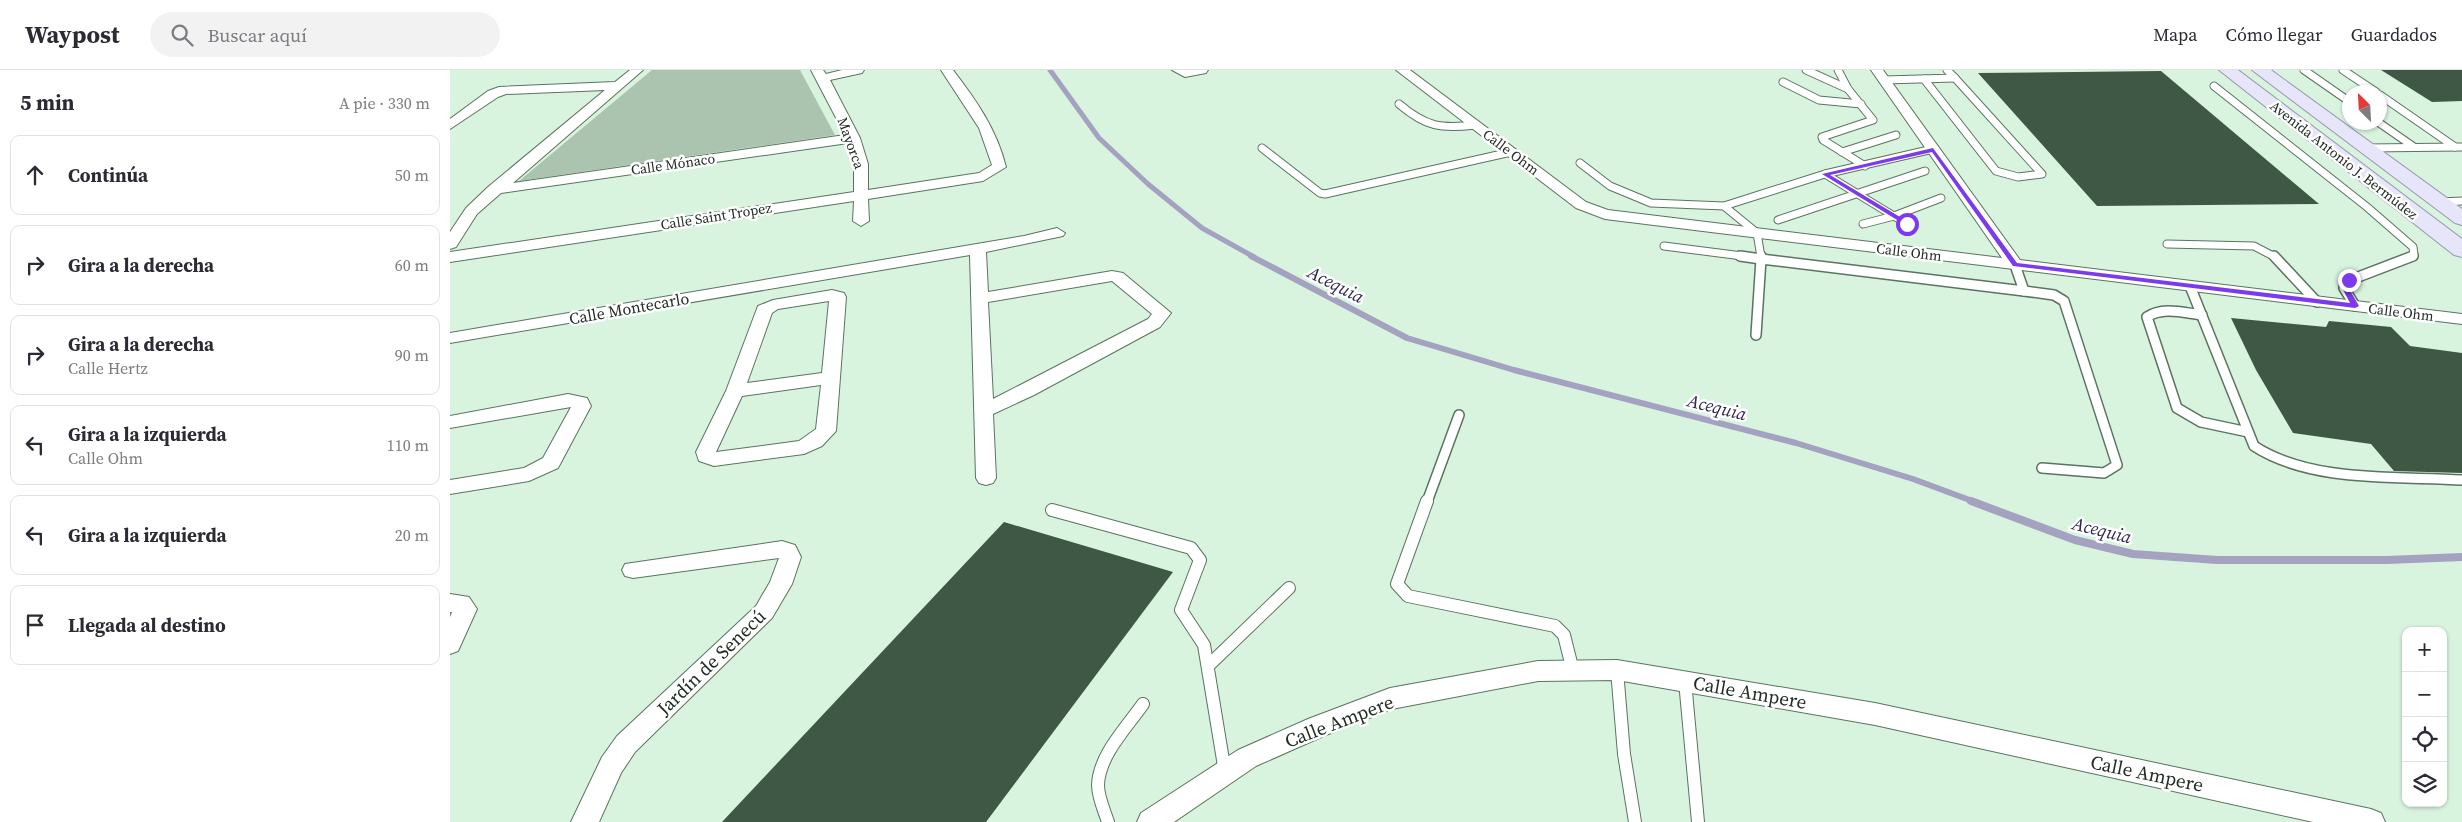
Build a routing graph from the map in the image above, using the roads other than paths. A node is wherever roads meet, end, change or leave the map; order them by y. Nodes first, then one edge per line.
1 (637, 70) edge
2 (858, 70) edge
3 (947, 70) edge
4 (1178, 70) edge
5 (1202, 70) edge
6 (1402, 70) edge
7 (1806, 70) edge
8 (1838, 70) edge
9 (1947, 70) edge
10 (2227, 70) edge
11 (2260, 70) edge
12 (2304, 70) edge
13 (2343, 70) edge
14 (820, 74) edge
15 (1881, 75) edge
16 (1955, 78) junction
17 (1924, 79) junction
18 (1783, 82) dead end
19 (2366, 85) edge
20 (618, 86) junction
21 (2214, 86) dead end
22 (1848, 89) junction
23 (2342, 96) edge
24 (2387, 100) edge
25 (1399, 104) dead end
26 (1861, 104) junction
27 (450, 125) edge
28 (1475, 125) junction
29 (2387, 128) edge
30 (1896, 135) dead end
31 (853, 138) junction
32 (2459, 147) edge
33 (1262, 148) dead end
34 (2365, 148) junction
35 (2414, 148) junction
36 (1933, 150) junction
37 (1511, 152) junction
38 (1842, 152) junction
39 (1580, 163) dead end
40 (1865, 166) junction
41 (1924, 171) dead end
42 (1825, 174) junction
43 (493, 190) junction
44 (863, 193) junction
45 (1858, 194) junction
46 (1941, 198) dead end
47 (2462, 201) edge
48 (2438, 202) junction
49 (1724, 206) junction
50 (1894, 216) junction
51 (2462, 219) edge
52 (1778, 220) dead end
53 (861, 222) dead end
54 (457, 224) edge
55 (1863, 224) dead end
56 (1907, 224) dead end
57 (1057, 232) dead end
58 (1757, 233) junction
59 (450, 244) edge
60 (2167, 244) dead end
61 (1664, 246) dead end
62 (978, 249) junction
63 (2462, 250) edge
64 (450, 257) edge
65 (1761, 259) junction
66 (2015, 265) junction
67 (809, 278) junction
68 (2190, 286) junction
69 (2024, 291) junction
70 (804, 299) junction
71 (980, 300) junction
72 (2317, 302) junction
73 (2355, 306) junction
74 (2202, 315) junction
75 (2462, 319) edge
76 (1756, 335) dead end
77 (450, 338) edge
78 (831, 378) junction
79 (735, 391) junction
80 (983, 411) junction
81 (1459, 415) dead end
82 (450, 422) edge
83 (2248, 432) junction
84 (2042, 468) dead end
85 (986, 478) dead end
86 (2462, 480) edge
87 (450, 487) edge
88 (1052, 510) dead end
89 (633, 570) dead end
90 (1289, 588) dead end
91 (450, 603) edge
92 (450, 644) edge
93 (1208, 666) junction
94 (1617, 670) junction
95 (1573, 671) junction
96 (1685, 681) junction
97 (1143, 704) dead end
98 (1225, 773) junction
99 (585, 822) edge
100 (1108, 822) edge
101 (1150, 822) edge
102 (1634, 822) edge
103 (1698, 822) edge
104 (2371, 822) edge

1 - 20 street
2 - 14 street
3 - 44 street, Calle Saint Tropez
4 - 5 street
6 - 28 street, Calle Ohm
7 - 22 lane
8 - 22 lane
9 - 16 lane
10 - 63 main road, Avenida Antonio J. Bermúdez
11 - 34 main road, Avenida Antonio J. Bermúdez
12 - 23 lane
13 - 19 lane
14 - 31 street, Mayorca
15 - 17 lane
15 - 36 street
16 - 17 lane
16 - 17 lane
18 - 26 lane
20 - 27 street
20 - 43 street
21 - 73 lane
22 - 26 lane
24 - 32 lane
25 - 28 lane
26 - 38 lane
28 - 37 street, Calle Ohm
29 - 35 lane
30 - 38 lane
31 - 43 street, Calle Mónaco
31 - 44 street, Mayorca
32 - 35 lane
33 - 37 lane
34 - 35 lane
34 - 48 main road, Avenida Antonio J. Bermúdez
36 - 40 lane
36 - 66 street
37 - 58 street, Calle Ohm
38 - 40 lane
39 - 49 lane
40 - 42 lane
41 - 45 lane
42 - 45 lane
42 - 49 lane
43 - 54 street
44 - 53 street, Mayorca
44 - 64 street, Calle Saint Tropez
45 - 50 lane
45 - 52 lane
46 - 50 lane
47 - 48 lane
48 - 51 main road, Avenida Antonio J. Bermúdez
49 - 58 lane
50 - 55 lane
50 - 56 lane
54 - 59 street
57 - 62 street, Calle Montecarlo
58 - 65 lane
58 - 66 street, Calle Ohm
60 - 72 lane
61 - 65 lane
62 - 67 street, Calle Montecarlo
62 - 71 street
65 - 69 lane
65 - 76 lane
66 - 68 street, Calle Ohm
66 - 69 lane
67 - 70 street
67 - 77 street, Calle Montecarlo
68 - 72 street, Calle Ohm
68 - 74 lane
69 - 84 lane
70 - 78 street
70 - 79 street
71 - 80 street
71 - 80 street
72 - 73 street, Calle Ohm
73 - 75 street, Calle Ohm
74 - 83 lane
74 - 83 lane
78 - 79 street
78 - 79 street
80 - 85 street
81 - 95 lane
82 - 87 street
83 - 86 lane
88 - 93 lane
89 - 99 street, Jardín de Senecú
90 - 93 lane
91 - 92 street
93 - 98 lane
94 - 95 street, Calle Ampere
94 - 96 street, Calle Ampere
94 - 102 lane
95 - 98 street, Calle Ampere
96 - 103 lane
96 - 104 street, Calle Ampere
97 - 100 lane
98 - 101 street, Calle Ampere

